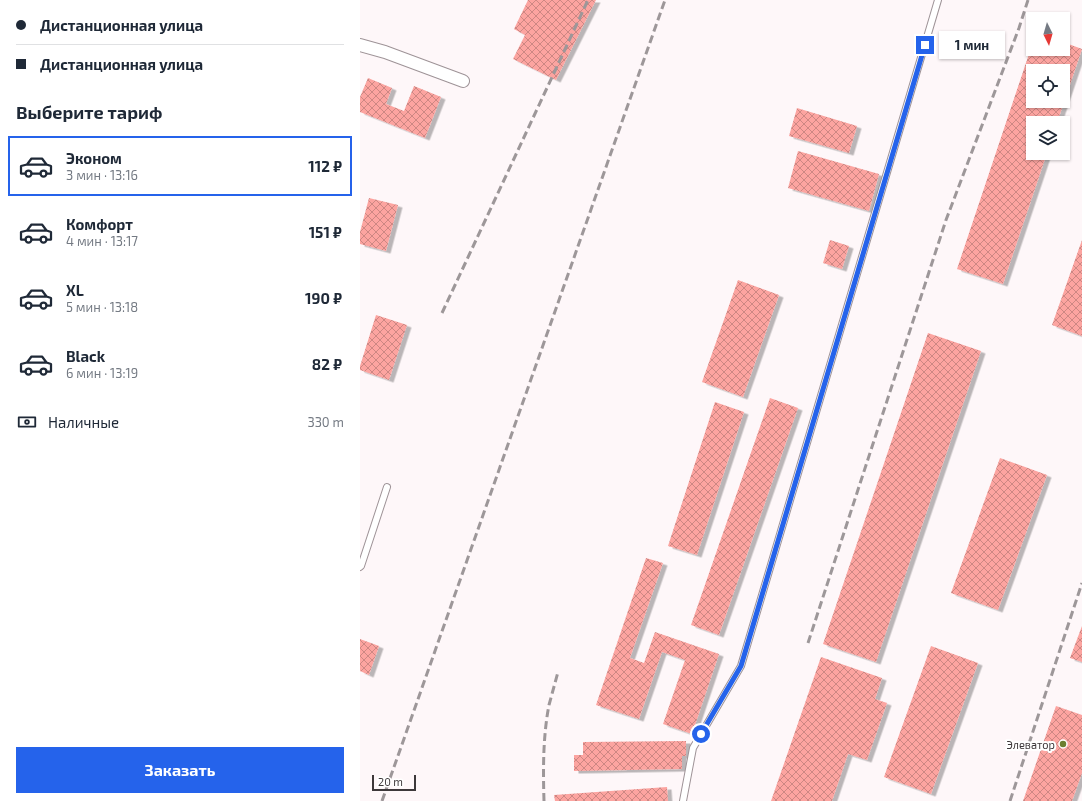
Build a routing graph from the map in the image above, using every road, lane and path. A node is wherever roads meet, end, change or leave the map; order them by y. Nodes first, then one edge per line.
1 (938, 0) edge
2 (360, 45) edge
3 (462, 81) dead end
4 (386, 487) dead end
5 (360, 566) edge
6 (683, 801) edge

1 - 6 lane
2 - 3 street
4 - 5 lane

